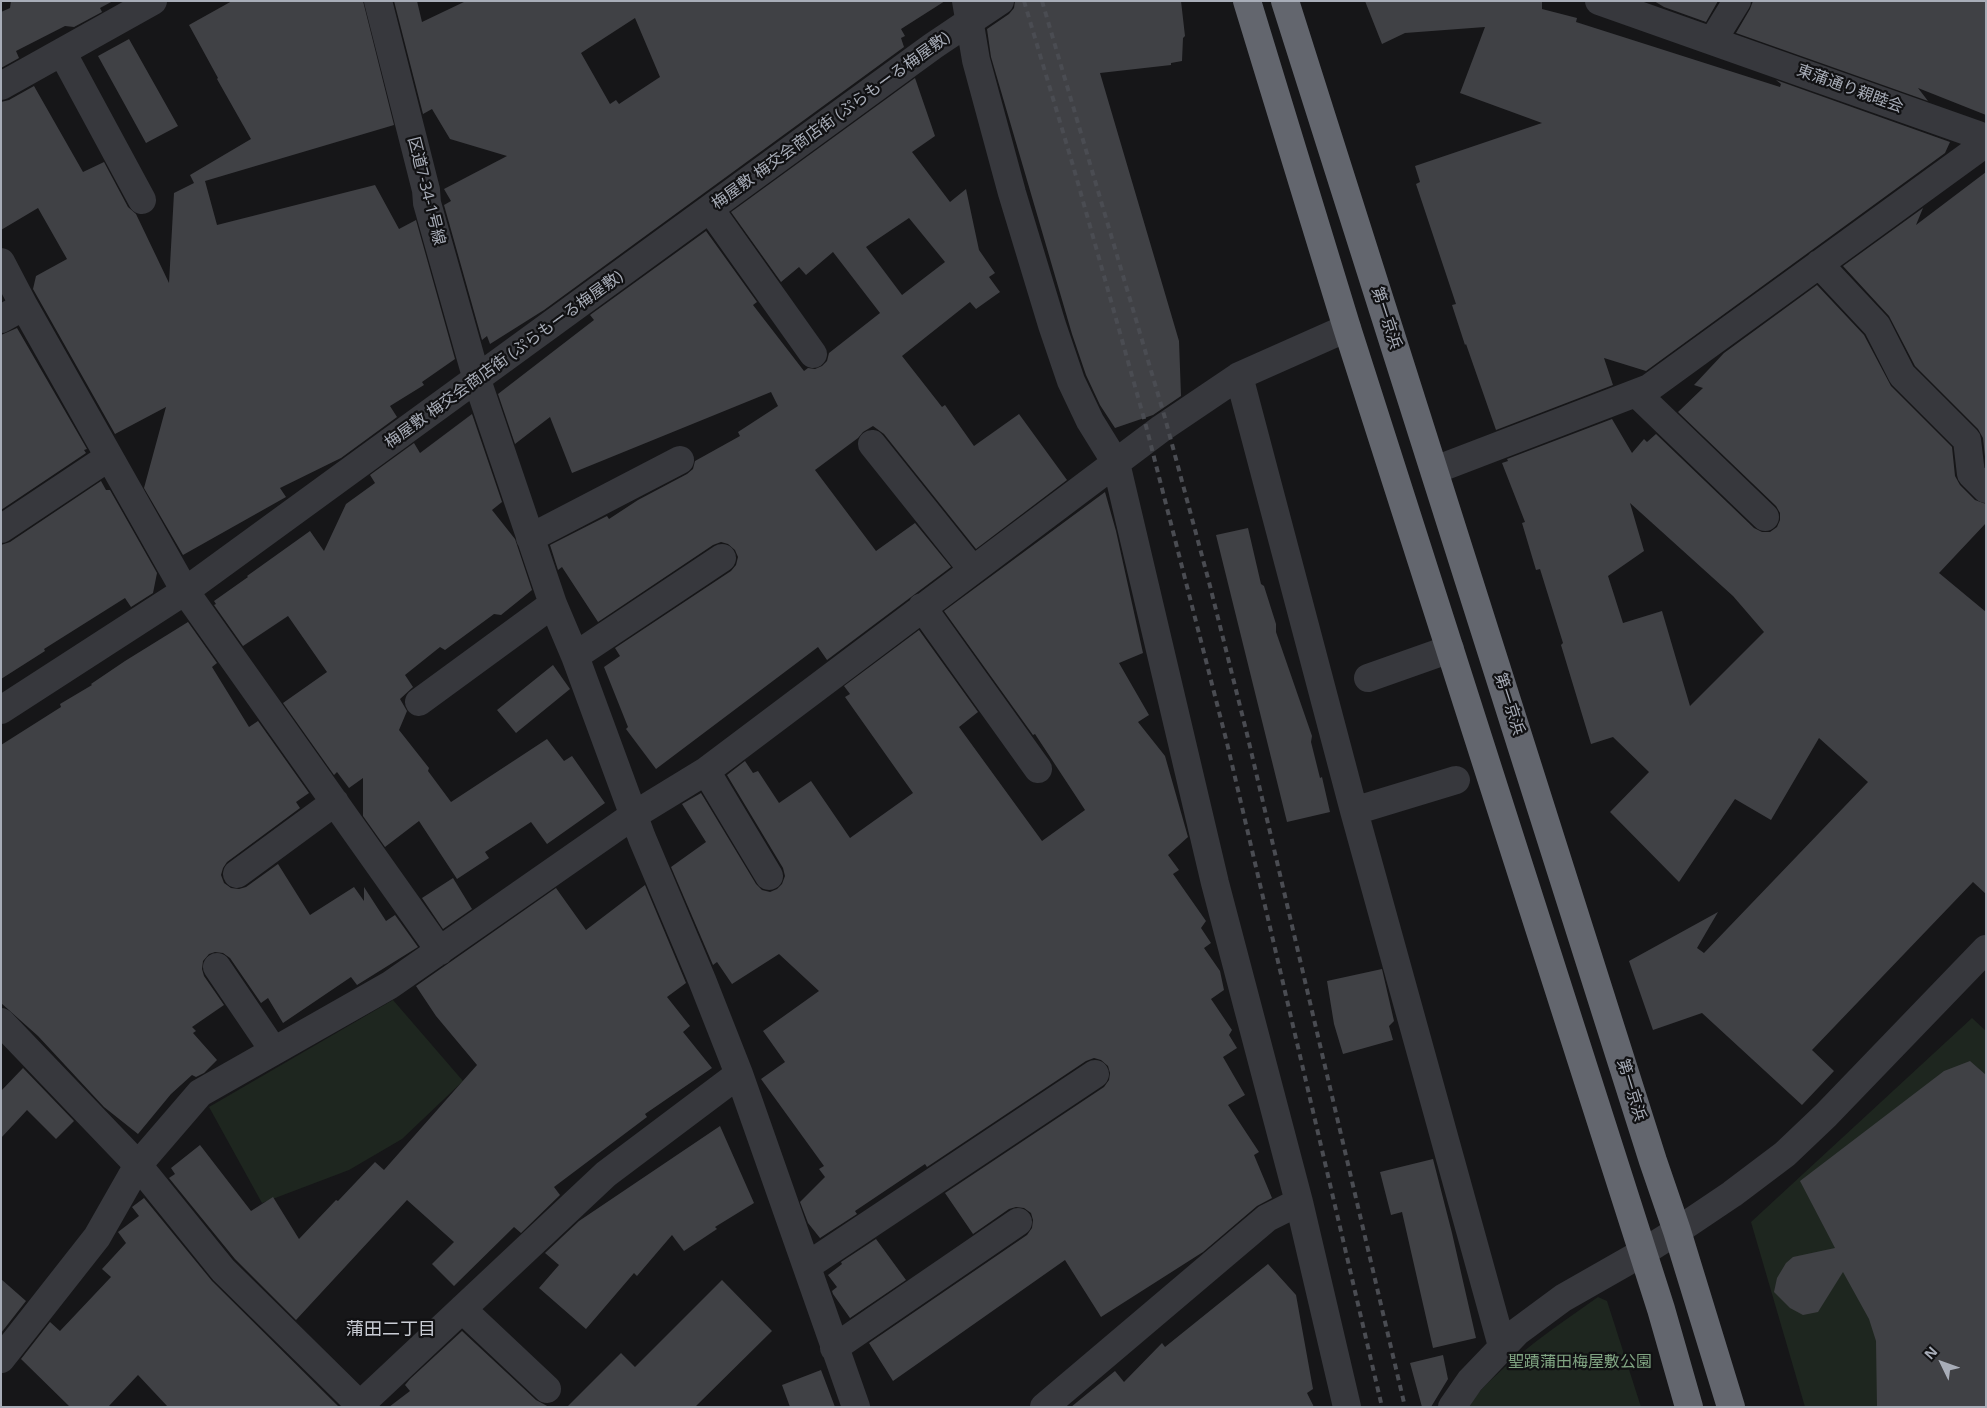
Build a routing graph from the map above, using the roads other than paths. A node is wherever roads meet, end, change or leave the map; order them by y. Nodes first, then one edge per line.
1 (153, 1) edge
2 (378, 1) edge
3 (1000, 1) edge
4 (1247, 1) edge
5 (1285, 1) edge
6 (1599, 1) edge
7 (1737, 1) edge
8 (116, 10) edge
9 (968, 11) edge
10 (1713, 40) junction
11 (62, 52) junction
12 (1, 86) edge
13 (1986, 142) edge
14 (142, 200) dead end
15 (710, 209) junction
16 (1, 262) edge
17 (1819, 264) junction
18 (13, 313) edge
19 (1347, 328) junction
20 (813, 354) dead end
21 (1239, 376) junction
22 (477, 380) junction
23 (1636, 393) junction
24 (872, 444) dead end
25 (109, 457) junction
26 (680, 460) dead end
27 (1116, 463) junction
28 (1435, 470) junction
29 (1986, 489) edge
30 (1765, 517) dead end
31 (1, 529) edge
32 (530, 538) junction
33 (722, 558) dead end
34 (972, 569) junction
35 (185, 591) junction
36 (553, 604) junction
37 (922, 607) junction
38 (1450, 649) junction
39 (575, 656) junction
40 (1368, 678) dead end
41 (419, 702) dead end
42 (1, 710) edge
43 (1038, 769) dead end
44 (706, 771) junction
45 (1456, 780) dead end
46 (335, 802) junction
47 (1354, 811) junction
48 (634, 815) junction
49 (237, 874) dead end
50 (769, 876) dead end
51 (1986, 949) edge
52 (440, 952) junction
53 (217, 967) dead end
54 (1, 1022) edge
55 (274, 1051) junction
56 (739, 1074) junction
57 (1095, 1074) dead end
58 (138, 1165) junction
59 (1299, 1202) junction
60 (1018, 1222) dead end
61 (1677, 1231) junction
62 (1642, 1254) junction
63 (807, 1266) junction
64 (462, 1309) junction
65 (1502, 1346) junction
66 (834, 1348) junction
67 (1, 1359) edge
68 (547, 1389) dead end
69 (361, 1406) edge
70 (856, 1407) edge
71 (1044, 1407) edge
72 (1347, 1407) edge
73 (1452, 1407) edge
74 (1689, 1407) edge
75 (1731, 1407) edge

1 - 8 street
2 - 22 street, 区道7-34-1号線
3 - 9 street, 梅屋敷 梅交会商店街 (ぷらもーる梅屋敷)
4 - 19 highway
5 - 28 highway, 第一京浜
6 - 10 street, 東蒲通り親睦会
7 - 10 street
8 - 11 street
9 - 15 street, 梅屋敷 梅交会商店街 (ぷらもーる梅屋敷)
9 - 27 street
10 - 13 street, 東蒲通り親睦会
11 - 12 street
11 - 14 street
13 - 17 street
15 - 20 street
15 - 22 street, 梅屋敷 梅交会商店街 (ぷらもーる梅屋敷)
16 - 18 street
17 - 23 street
17 - 29 street
18 - 25 street
19 - 21 street
19 - 38 highway
21 - 27 street
21 - 47 street
22 - 32 street, 区道7-34-1号線
22 - 35 street, 梅屋敷 梅交会商店街 (ぷらもーる梅屋敷)
23 - 28 street
23 - 30 street
24 - 34 street
25 - 31 street
25 - 35 street
26 - 32 street
27 - 34 street
27 - 59 street
28 - 61 highway, 第一京浜
32 - 36 street, 区道7-34-1号線
33 - 39 street
34 - 37 street
35 - 42 street, 梅屋敷 梅交会商店街 (ぷらもーる梅屋敷)
35 - 46 street
36 - 39 street, 区道7-34-1号線
36 - 41 street
37 - 43 street
37 - 44 street
38 - 40 street
38 - 62 highway
39 - 48 street, 区道7-34-1号線
44 - 48 street
44 - 50 street
45 - 47 street
46 - 49 street
46 - 52 street
47 - 65 street
48 - 52 street
48 - 56 street, 区道7-34-1号線
51 - 61 street
52 - 55 street
53 - 55 street
54 - 58 street
55 - 58 street
56 - 63 street, 区道7-34-1号線
56 - 64 street
57 - 63 street
58 - 67 street
58 - 69 street
59 - 71 street
59 - 72 street
60 - 66 street
61 - 62 street
61 - 75 highway, 第一京浜
62 - 65 street
62 - 74 highway
63 - 66 street, 区道7-34-1号線
64 - 68 street
64 - 69 street
65 - 73 street
66 - 70 street, 区道7-34-1号線

